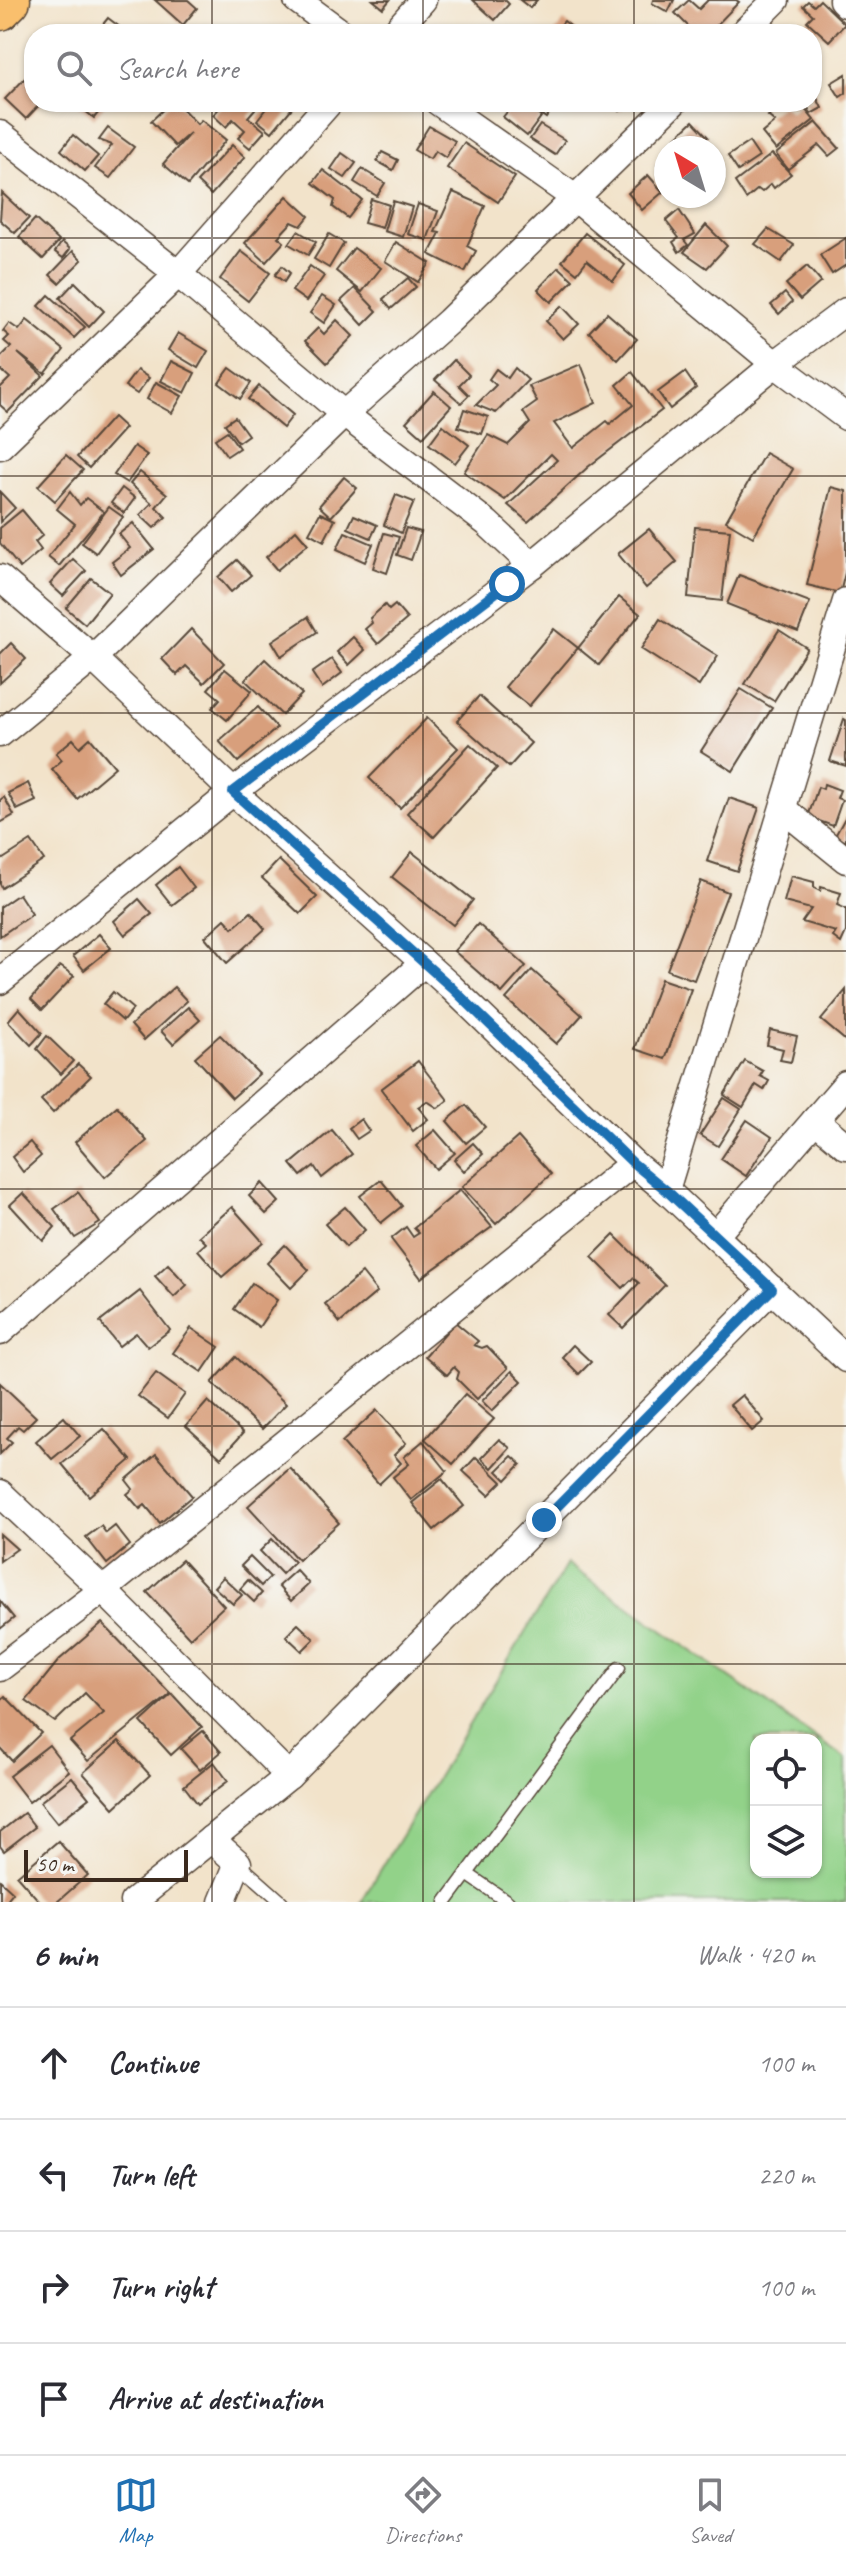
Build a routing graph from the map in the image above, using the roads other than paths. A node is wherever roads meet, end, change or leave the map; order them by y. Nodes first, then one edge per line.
1 (9, 0) edge
2 (297, 0) edge
3 (423, 0) edge
4 (776, 0) edge
5 (0, 9) edge
6 (329, 24) edge
7 (402, 24) edge
8 (752, 24) edge
9 (321, 112) edge
10 (452, 112) edge
11 (664, 112) edge
12 (0, 134) edge
13 (575, 198) junction
14 (178, 274) junction
15 (846, 311) edge
16 (775, 364) junction
17 (344, 414) junction
18 (846, 417) edge
19 (0, 446) edge
20 (532, 565) junction
21 (0, 578) edge
22 (846, 601) edge
23 (93, 658) junction
24 (837, 667) edge
25 (0, 734) edge
26 (233, 792) junction
27 (783, 809) junction
28 (846, 860) edge
29 (424, 963) junction
30 (0, 981) edge
31 (846, 1084) edge
32 (815, 1120) junction
33 (846, 1146) edge
34 (633, 1163) junction
35 (666, 1190) junction
36 (715, 1236) junction
37 (772, 1289) junction
38 (0, 1332) edge
39 (846, 1359) edge
40 (0, 1493) edge
41 (103, 1590) junction
42 (0, 1668) edge
43 (619, 1668) dead end
44 (289, 1776) junction
45 (211, 1839) junction
46 (238, 1863) junction
47 (467, 1874) junction
48 (133, 1902) edge
49 (222, 1902) edge
50 (282, 1902) edge
51 (446, 1902) edge
52 (508, 1902) edge

1 - 5 main road
2 - 6 street
3 - 7 street
4 - 8 street
9 - 14 street
10 - 13 street
11 - 13 street
12 - 14 street
13 - 16 street
13 - 17 street
14 - 17 street
14 - 19 street
15 - 16 street
16 - 18 street
16 - 20 street
17 - 20 street
17 - 23 street
20 - 26 street
21 - 23 street
22 - 24 street
23 - 25 street
23 - 26 street
24 - 27 street
26 - 29 street
26 - 30 street
27 - 28 street
27 - 35 street
29 - 34 street
29 - 38 street
31 - 32 street
32 - 33 street
32 - 36 street
34 - 35 street
34 - 41 street
35 - 36 street
36 - 37 street
37 - 39 street
37 - 44 street
40 - 41 street
41 - 42 street
41 - 44 street
43 - 47 lane
44 - 45 street
45 - 46 street
45 - 48 street
46 - 49 street
46 - 50 lane
47 - 51 lane
47 - 52 lane

